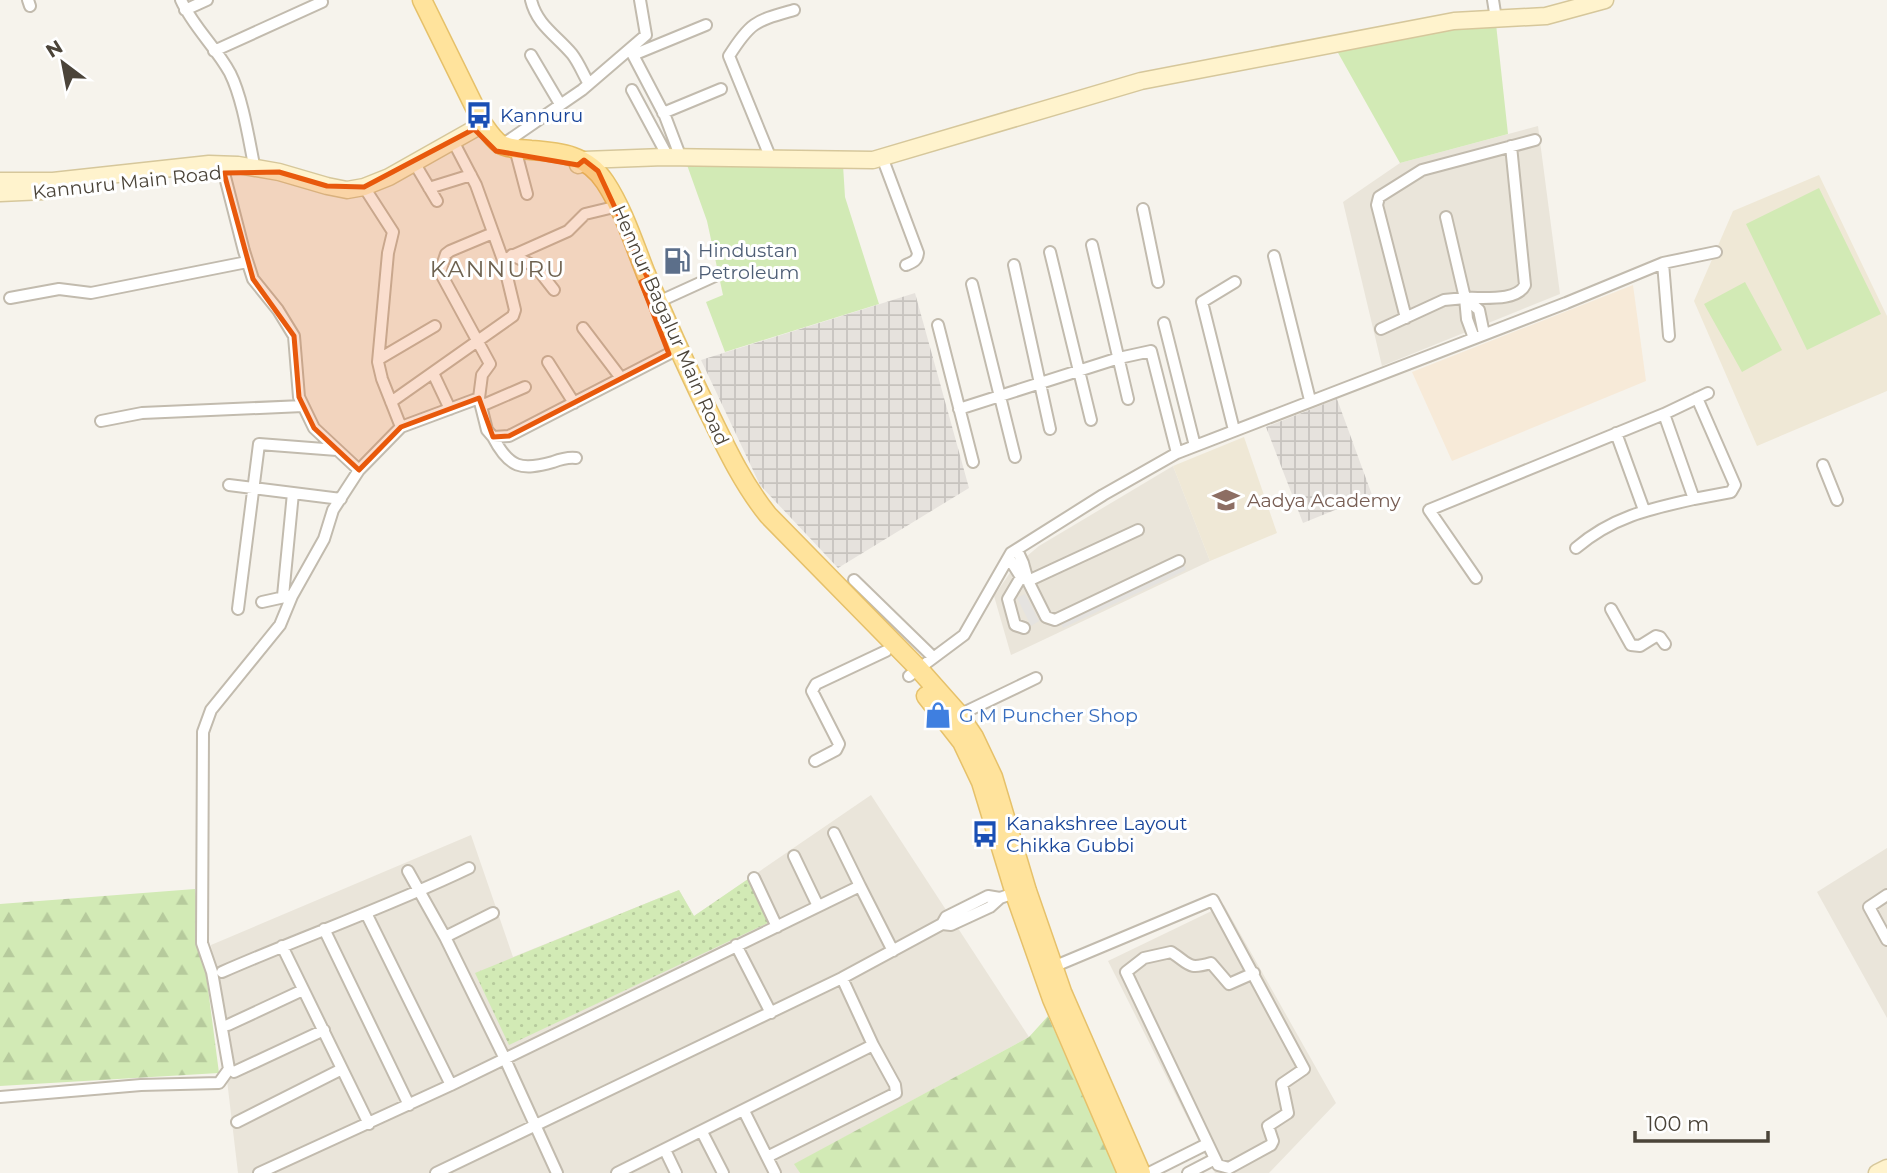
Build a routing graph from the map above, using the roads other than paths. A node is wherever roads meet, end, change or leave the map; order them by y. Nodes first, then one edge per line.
1 (207, 0) edge
2 (410, 0) edge
3 (422, 0) edge
4 (531, 0) edge
5 (640, 0) edge
6 (1493, 0) edge
7 (1605, 0) edge
8 (322, 2) edge
9 (183, 5) edge
10 (794, 10) dead end
11 (1496, 19) junction
12 (706, 25) dead end
13 (214, 51) junction
14 (531, 55) dead end
15 (589, 84) junction
16 (721, 89) dead end
17 (632, 90) dead end
18 (560, 104) junction
19 (663, 113) junction
20 (479, 126) junction
21 (1535, 140) dead end
22 (453, 141) junction
23 (502, 145) junction
24 (1511, 146) junction
25 (517, 156) junction
26 (675, 158) junction
27 (882, 158) junction
28 (771, 159) junction
29 (581, 163) junction
30 (415, 164) junction
31 (255, 170) junction
32 (224, 173) junction
33 (471, 175) junction
34 (0, 181) edge
35 (364, 187) junction
36 (429, 188) junction
37 (0, 193) edge
38 (527, 194) dead end
39 (437, 201) dead end
40 (610, 208) junction
41 (1143, 209) dead end
42 (1447, 217) dead end
43 (493, 233) junction
44 (1092, 245) dead end
45 (1050, 252) dead end
46 (1716, 252) dead end
47 (1273, 256) dead end
48 (507, 258) junction
49 (247, 262) junction
50 (1663, 263) junction
51 (906, 265) dead end
52 (1013, 265) dead end
53 (715, 276) dead end
54 (644, 280) junction
55 (1158, 282) dead end
56 (1235, 282) dead end
57 (972, 284) dead end
58 (554, 290) dead end
59 (10, 298) dead end
60 (1465, 298) junction
61 (658, 302) junction
62 (1406, 318) junction
63 (1164, 323) dead end
64 (938, 325) dead end
65 (435, 326) dead end
66 (583, 328) dead end
67 (1381, 329) dead end
68 (1479, 336) junction
69 (1669, 336) dead end
70 (478, 342) junction
71 (673, 351) junction
72 (1119, 358) junction
73 (379, 359) junction
74 (548, 362) dead end
75 (1080, 370) junction
76 (433, 373) junction
77 (621, 378) junction
78 (1039, 383) junction
79 (525, 387) dead end
80 (1708, 393) dead end
81 (1000, 397) junction
82 (1697, 398) junction
83 (1128, 399) dead end
84 (1310, 400) junction
85 (391, 402) junction
86 (480, 402) junction
87 (573, 403) junction
88 (303, 405) junction
89 (450, 409) junction
90 (959, 409) junction
91 (1664, 414) junction
92 (1091, 420) dead end
93 (101, 421) dead end
94 (401, 427) junction
95 (1050, 429) dead end
96 (1234, 430) junction
97 (1616, 433) junction
98 (493, 438) junction
99 (1195, 446) junction
100 (337, 450) junction
101 (1177, 453) junction
102 (1015, 457) dead end
103 (576, 458) dead end
104 (973, 462) dead end
105 (1823, 465) dead end
106 (359, 470) junction
107 (229, 485) dead end
108 (253, 488) junction
109 (293, 493) junction
110 (341, 499) junction
111 (1694, 499) junction
112 (1837, 500) dead end
113 (1644, 510) junction
114 (1138, 530) dead end
115 (1576, 548) dead end
116 (1013, 554) junction
117 (1179, 561) dead end
118 (1476, 578) dead end
119 (1024, 579) junction
120 (854, 580) dead end
121 (288, 596) junction
122 (262, 603) dead end
123 (238, 609) dead end
124 (1611, 609) dead end
125 (1024, 628) dead end
126 (1665, 644) dead end
127 (886, 651) junction
128 (933, 657) junction
129 (914, 672) junction
130 (1036, 678) dead end
131 (959, 715) junction
132 (815, 761) dead end
133 (834, 834) dead end
134 (794, 856) dead end
135 (469, 868) dead end
136 (408, 871) dead end
137 (754, 878) dead end
138 (860, 886) junction
139 (421, 891) junction
140 (1014, 893) junction
141 (1887, 895) edge
142 (818, 906) junction
143 (366, 913) junction
144 (493, 913) dead end
145 (777, 926) junction
146 (324, 929) junction
147 (445, 937) junction
148 (1887, 940) edge
149 (736, 945) junction
150 (282, 946) junction
151 (893, 951) junction
152 (1053, 967) junction
153 (222, 972) dead end
154 (1254, 973) junction
155 (842, 978) junction
156 (303, 990) junction
157 (771, 1013) junction
158 (228, 1025) dead end
159 (324, 1030) junction
160 (873, 1045) junction
161 (505, 1059) junction
162 (342, 1069) junction
163 (234, 1072) dead end
164 (451, 1085) junction
165 (0, 1097) edge
166 (409, 1105) junction
167 (744, 1111) junction
168 (237, 1122) dead end
169 (369, 1124) junction
170 (534, 1125) junction
171 (702, 1132) junction
172 (1207, 1144) junction
173 (665, 1150) junction
174 (767, 1157) junction
175 (1220, 1167) edge
176 (1887, 1168) edge
177 (621, 1172) edge
178 (1152, 1172) edge
179 (259, 1173) edge
180 (436, 1173) edge
181 (558, 1173) edge
182 (676, 1173) edge
183 (723, 1173) edge
184 (775, 1173) edge
185 (1127, 1173) edge
186 (1188, 1173) edge
187 (1877, 1173) edge

1 - 9 street
2 - 20 main road
3 - 20 main road
4 - 15 street
5 - 15 street
6 - 11 street
7 - 11 street
8 - 13 street
9 - 13 street
10 - 28 street
11 - 27 street
12 - 19 street
13 - 31 street
14 - 18 street
15 - 18 street
16 - 19 street
17 - 26 street
18 - 23 street
19 - 26 street
20 - 22 street
20 - 23 main road
20 - 25 main road
21 - 24 street
22 - 30 street
22 - 33 street
23 - 29 main road
24 - 60 street
24 - 62 street
25 - 29 main road
25 - 38 street
26 - 28 street
26 - 29 street
27 - 28 street
27 - 51 street
29 - 40 main road, Hennur Bagalur Main Road
29 - 54 main road, Hennur Bagalur Main Road
30 - 35 street
30 - 36 street
31 - 32 street, Kannuru Main Road
31 - 34 street
31 - 35 street
32 - 37 street, Kannuru Main Road
32 - 49 street
33 - 36 street
33 - 43 street
35 - 73 street
36 - 39 street
40 - 48 street
40 - 54 main road, Hennur Bagalur Main Road
41 - 55 street
42 - 60 street
43 - 48 street
43 - 70 street
44 - 72 street
45 - 75 street
46 - 50 street
47 - 84 street
48 - 58 street
48 - 70 street
49 - 59 street
49 - 88 street
50 - 68 street
50 - 69 street
52 - 78 street
53 - 61 street
54 - 61 main road, Hennur Bagalur Main Road
54 - 71 main road, Hennur Bagalur Main Road
56 - 96 street
57 - 81 street
60 - 62 street
60 - 68 street
61 - 71 main road, Hennur Bagalur Main Road
62 - 67 street
63 - 99 street
64 - 90 street
65 - 73 street
66 - 77 street
68 - 84 street
70 - 76 street
70 - 86 street
71 - 77 street
71 - 127 main road, Hennur Bagalur Main Road
71 - 129 main road, Hennur Bagalur Main Road
72 - 75 street
72 - 83 street
72 - 101 street
73 - 85 street
74 - 87 street
75 - 78 street
75 - 92 street
76 - 85 street
76 - 89 street
77 - 87 street
78 - 81 street
78 - 95 street
79 - 86 street
80 - 82 street
81 - 90 street
81 - 102 street
82 - 91 street
82 - 111 street
84 - 96 street
85 - 94 street
86 - 89 street
86 - 98 street
87 - 98 street
88 - 93 street
88 - 100 street
89 - 94 street
90 - 104 street
91 - 97 street
91 - 111 street
94 - 106 street
96 - 99 street
97 - 113 street
97 - 118 street
98 - 103 street
99 - 101 street
100 - 106 street
100 - 108 street
101 - 116 street
105 - 112 street
106 - 110 street
107 - 108 street
108 - 109 street
108 - 123 street
109 - 110 street
109 - 121 street
110 - 121 street
111 - 113 street
113 - 115 street
114 - 119 street
116 - 119 street
116 - 128 street
117 - 119 street
119 - 125 street
120 - 128 street
121 - 122 street
121 - 165 street
124 - 126 street
127 - 129 main road, Hennur Bagalur Main Road
127 - 132 street
128 - 129 street
129 - 131 main road, Hennur Bagalur Main Road
129 - 140 main road, Hennur Bagalur Main Road
130 - 131 street
131 - 140 main road, Hennur Bagalur Main Road
133 - 138 street
134 - 142 street
135 - 139 street
136 - 139 street
137 - 145 street
138 - 142 street
138 - 151 street
139 - 143 street
139 - 147 street
140 - 151 street
140 - 152 main road, Hennur Bagalur Main Road
140 - 185 main road, Hennur Bagalur Main Road
141 - 148 street
142 - 145 street
143 - 146 street
143 - 164 street
144 - 147 street
145 - 149 street
146 - 150 street
146 - 166 street
147 - 161 street
149 - 157 street
149 - 161 street
150 - 153 street
150 - 156 street
151 - 155 street
152 - 154 street
152 - 178 main road, Hennur Bagalur Main Road
154 - 172 street
154 - 175 street
155 - 157 street
155 - 160 street
156 - 158 street
156 - 159 street
157 - 170 street
159 - 162 street
159 - 163 street
160 - 167 street
160 - 174 street
161 - 164 street
161 - 170 street
162 - 168 street
162 - 169 street
164 - 166 street
166 - 169 street
167 - 171 street
167 - 174 street
169 - 179 street
170 - 180 street
170 - 181 street
171 - 173 street
171 - 183 street
172 - 175 street
172 - 178 street
173 - 177 street
173 - 182 street
174 - 184 street
175 - 186 street
176 - 187 street

